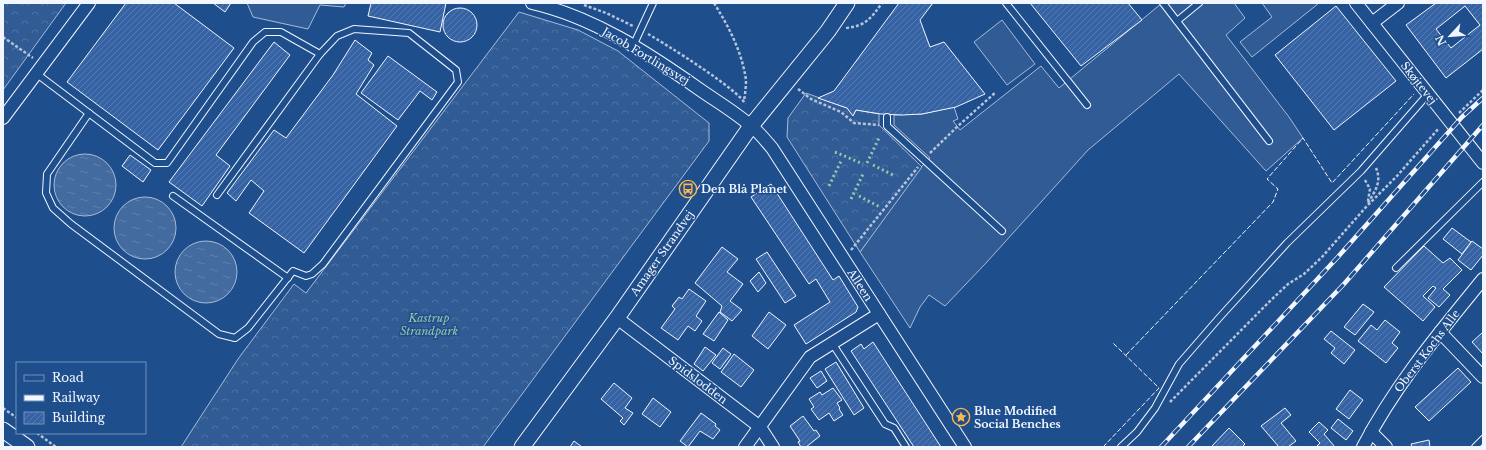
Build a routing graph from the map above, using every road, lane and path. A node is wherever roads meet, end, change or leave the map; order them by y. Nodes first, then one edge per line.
1 (89, 3) edge
2 (532, 3) edge
3 (578, 3) edge
4 (653, 3) edge
5 (714, 3) edge
6 (847, 3) edge
7 (882, 3) edge
8 (1006, 3) edge
9 (1163, 3) edge
10 (1199, 3) edge
11 (1356, 3) edge
12 (1398, 3) edge
13 (1177, 21) junction
14 (1372, 23) junction
15 (641, 30) junction
16 (828, 31) junction
17 (3, 36) edge
18 (633, 46) junction
19 (320, 54) junction
20 (40, 70) junction
21 (788, 81) junction
22 (1483, 90) edge
23 (996, 92) dead end
24 (1428, 94) junction
25 (744, 101) junction
26 (1087, 105) dead end
27 (89, 113) junction
28 (887, 117) dead end
29 (3, 118) edge
30 (1448, 119) junction
31 (751, 126) junction
32 (887, 126) junction
33 (1269, 141) dead end
34 (1372, 157) junction
35 (924, 160) junction
36 (1483, 163) edge
37 (1361, 171) junction
38 (1483, 182) edge
39 (217, 195) dead end
40 (173, 196) dead end
41 (1366, 207) junction
42 (1002, 231) dead end
43 (842, 256) junction
44 (1396, 268) dead end
45 (288, 278) junction
46 (1483, 279) edge
47 (879, 314) junction
48 (617, 318) junction
49 (1440, 332) junction
50 (832, 343) junction
51 (1483, 377) edge
52 (1167, 405) dead end
53 (3, 408) edge
54 (16, 417) edge
55 (760, 428) junction
56 (3, 430) edge
57 (1371, 432) junction
58 (39, 434) edge
59 (1483, 439) edge
60 (27, 447) edge
61 (56, 447) edge
62 (522, 447) edge
63 (745, 447) edge
64 (773, 447) edge
65 (906, 447) edge
66 (965, 447) edge
67 (1121, 447) edge
68 (1363, 447) edge
69 (1386, 447) edge
70 (1475, 447) edge

1 - 20 street
2 - 18 street, Jacob Fortlingsvej
3 - 15 path
4 - 15 lane
5 - 25 path
6 - 16 street, Amager Strandvej
7 - 16 path
8 - 26 lane
9 - 13 lane
10 - 13 lane
11 - 14 street, Skøjtevej
12 - 14 street
13 - 33 lane
14 - 24 street, Skøjtevej
15 - 18 lane
15 - 25 path
16 - 21 street, Amager Strandvej
17 - 20 path
18 - 31 street, Jacob Fortlingsvej
19 - 27 lane
19 - 39 lane
19 - 45 lane
20 - 27 lane
20 - 29 street
21 - 31 street, Amager Strandvej
21 - 32 path
22 - 30 path
23 - 35 path
24 - 30 street, Skøjtevej
24 - 34 lane
25 - 31 path
27 - 45 lane
28 - 32 lane
30 - 36 street, Skøjtevej
30 - 41 path
31 - 43 street, Alleen
31 - 48 street, Amager Strandvej
32 - 35 lane
34 - 37 lane
34 - 41 path
35 - 42 lane
35 - 43 path
37 - 41 path
37 - 67 lane
38 - 44 lane
40 - 45 lane
41 - 52 path
43 - 47 street, Alleen
46 - 49 street, Oberst Kochs Alle
47 - 50 street
47 - 66 street, Alleen
48 - 55 street, Spidslodden
48 - 62 street, Amager Strandvej
49 - 51 street
49 - 57 street, Oberst Kochs Alle
50 - 55 street
50 - 65 lane
53 - 54 path
55 - 63 street
55 - 64 street, Spidslodden
56 - 60 street
57 - 68 street, Oberst Kochs Alle
57 - 69 street
58 - 61 path
59 - 70 lane

